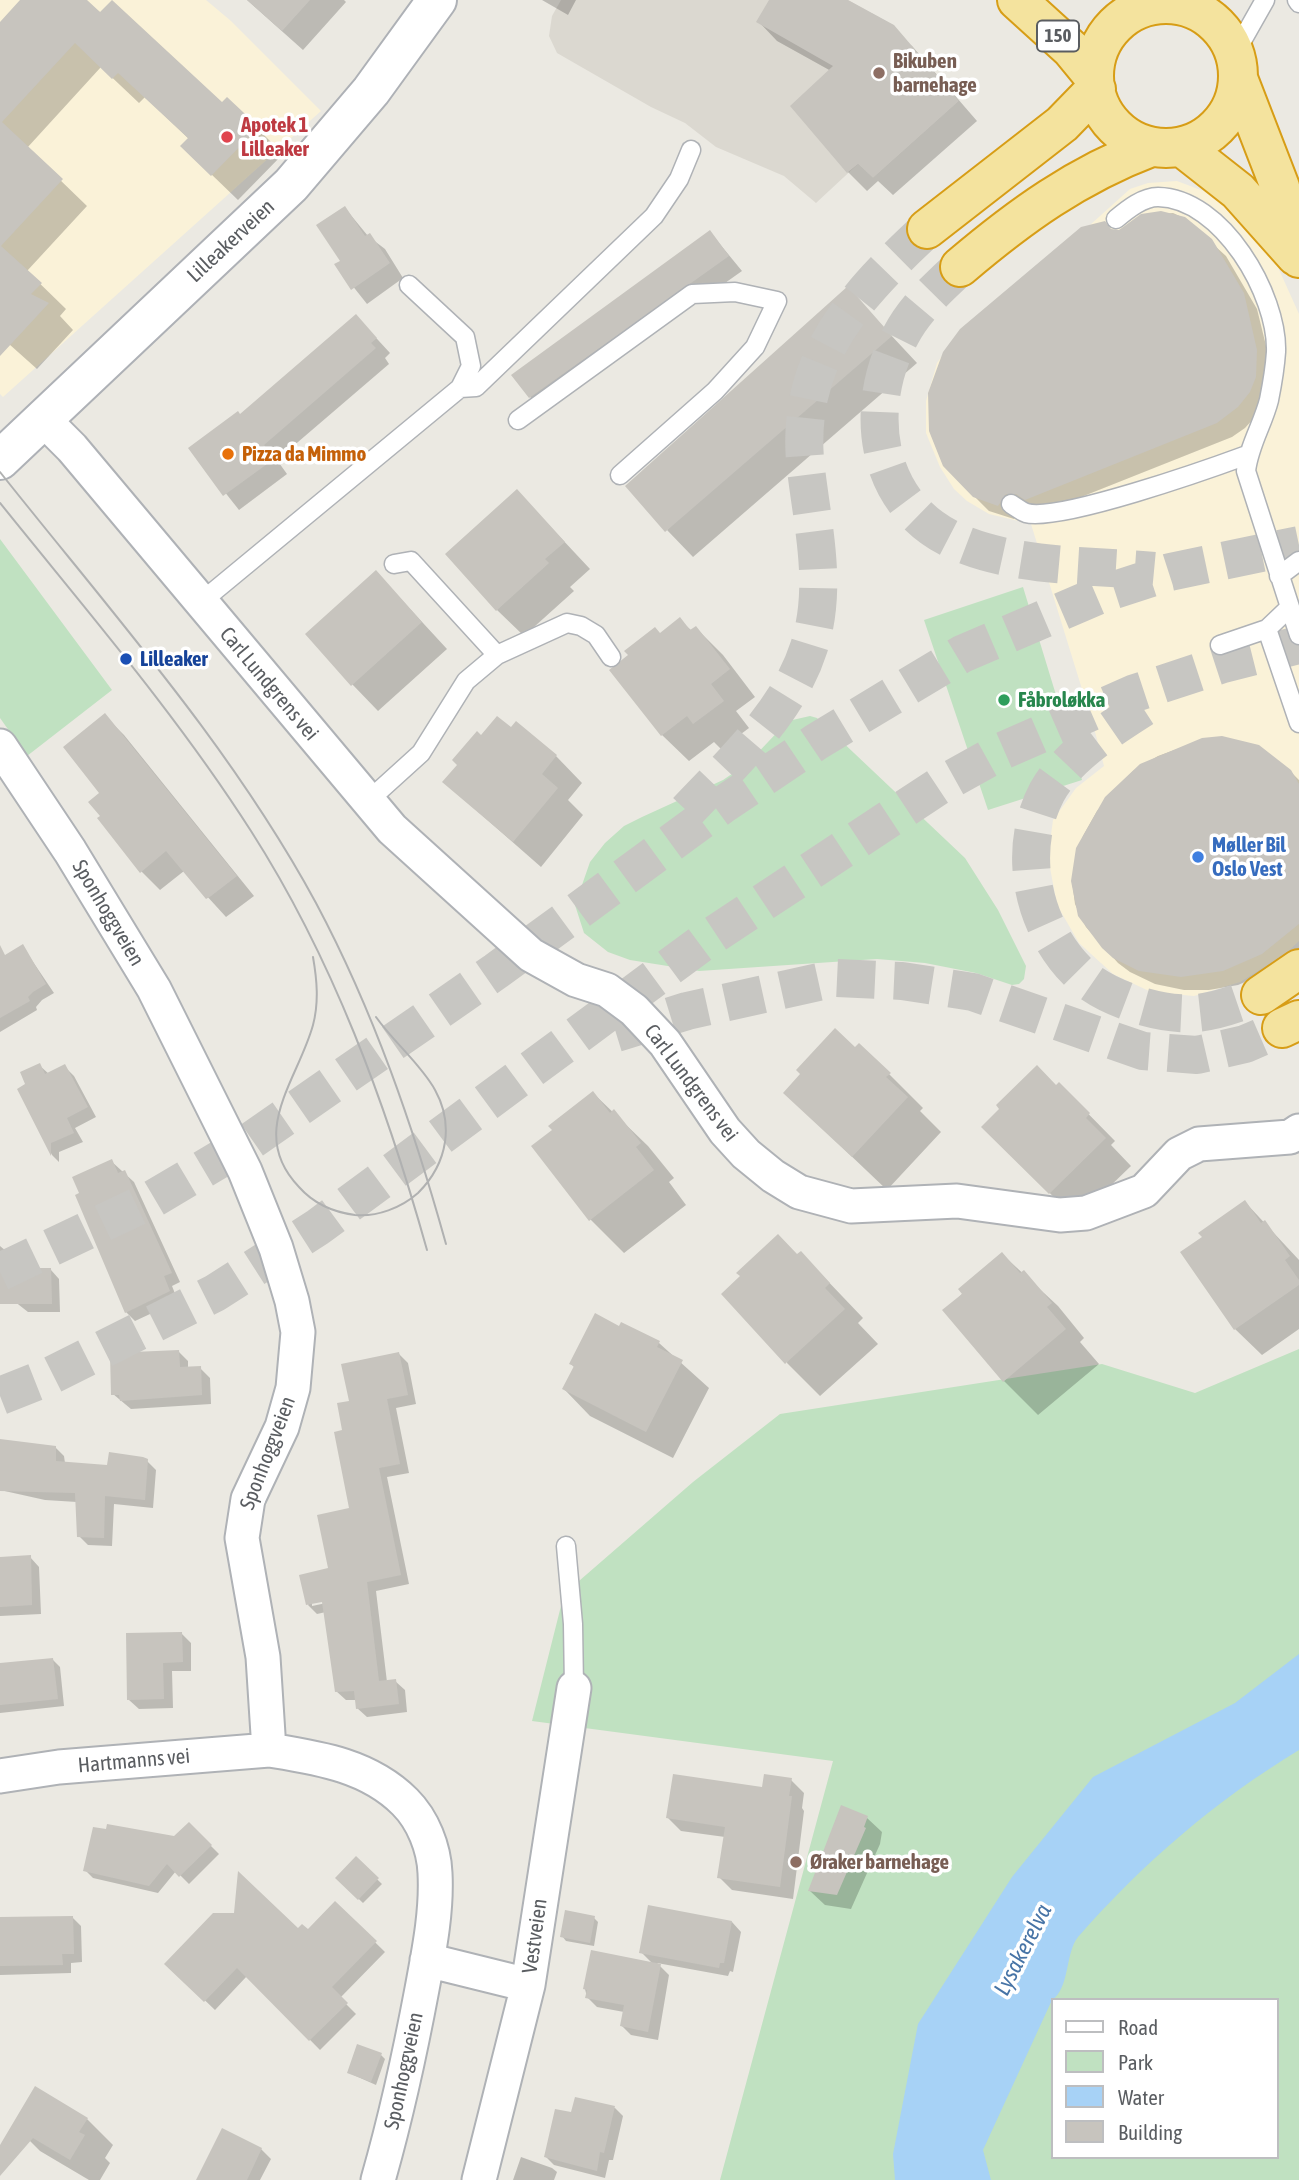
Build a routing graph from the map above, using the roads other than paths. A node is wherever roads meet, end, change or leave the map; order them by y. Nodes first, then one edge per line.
1 (437, 0) edge
2 (1017, 0) edge
3 (1265, 0) edge
4 (1189, 3) edge
5 (1124, 5) edge
6 (1237, 67) junction
7 (1095, 83) junction
8 (1167, 147) junction
9 (691, 150) dead end
10 (1116, 219) dead end
11 (927, 229) tunnel mouth
12 (1299, 259) edge
13 (960, 267) tunnel mouth
14 (410, 285) dead end
15 (460, 388) junction
16 (43, 419) junction
17 (518, 421) dead end
18 (1247, 456) junction
19 (0, 460) edge
20 (620, 475) dead end
21 (1012, 504) dead end
22 (1299, 561) edge
23 (394, 564) dead end
24 (1279, 576) junction
25 (1299, 578) edge
26 (201, 602) junction
27 (1289, 608) junction
28 (1267, 629) junction
29 (1299, 635) edge
30 (1220, 646) dead end
31 (497, 655) junction
32 (611, 657) dead end
33 (1299, 723) edge
34 (0, 746) edge
35 (368, 801) junction
36 (1299, 969) edge
37 (1261, 995) tunnel mouth
38 (1299, 1131) edge
39 (566, 1546) dead end
40 (574, 1688) joint
41 (269, 1750) junction
42 (0, 1776) edge
43 (427, 1961) junction
44 (528, 1985) junction
45 (378, 2180) edge
46 (479, 2180) edge

1 - 16 main road, Lilleakerveien
2 - 7 highway, 150
3 - 6 lane
4 - 5 highway, 150
4 - 6 highway, 150
5 - 7 highway, 150
6 - 8 highway
6 - 12 highway
7 - 8 highway, 150
7 - 11 highway
8 - 12 highway
8 - 13 highway
9 - 15 lane
10 - 18 lane
14 - 15 lane
15 - 26 lane
16 - 19 main road, Lilleakerveien
16 - 26 street, Carl Lundgrens vei
17 - 20 lane
18 - 21 lane
18 - 24 lane
22 - 24 lane
23 - 31 lane
24 - 25 lane
24 - 27 lane
26 - 35 street, Carl Lundgrens vei
27 - 28 lane
27 - 29 lane
28 - 30 lane
28 - 33 lane
31 - 32 lane
31 - 35 lane
34 - 41 street, Sponhoggveien
35 - 38 street, Carl Lundgrens vei
36 - 37 highway
39 - 40 lane
40 - 44 street, Vestveien
41 - 42 street, Hartmanns vei
41 - 43 street, Sponhoggveien
43 - 44 street
43 - 45 street, Sponhoggveien
44 - 46 street, Vestveien

